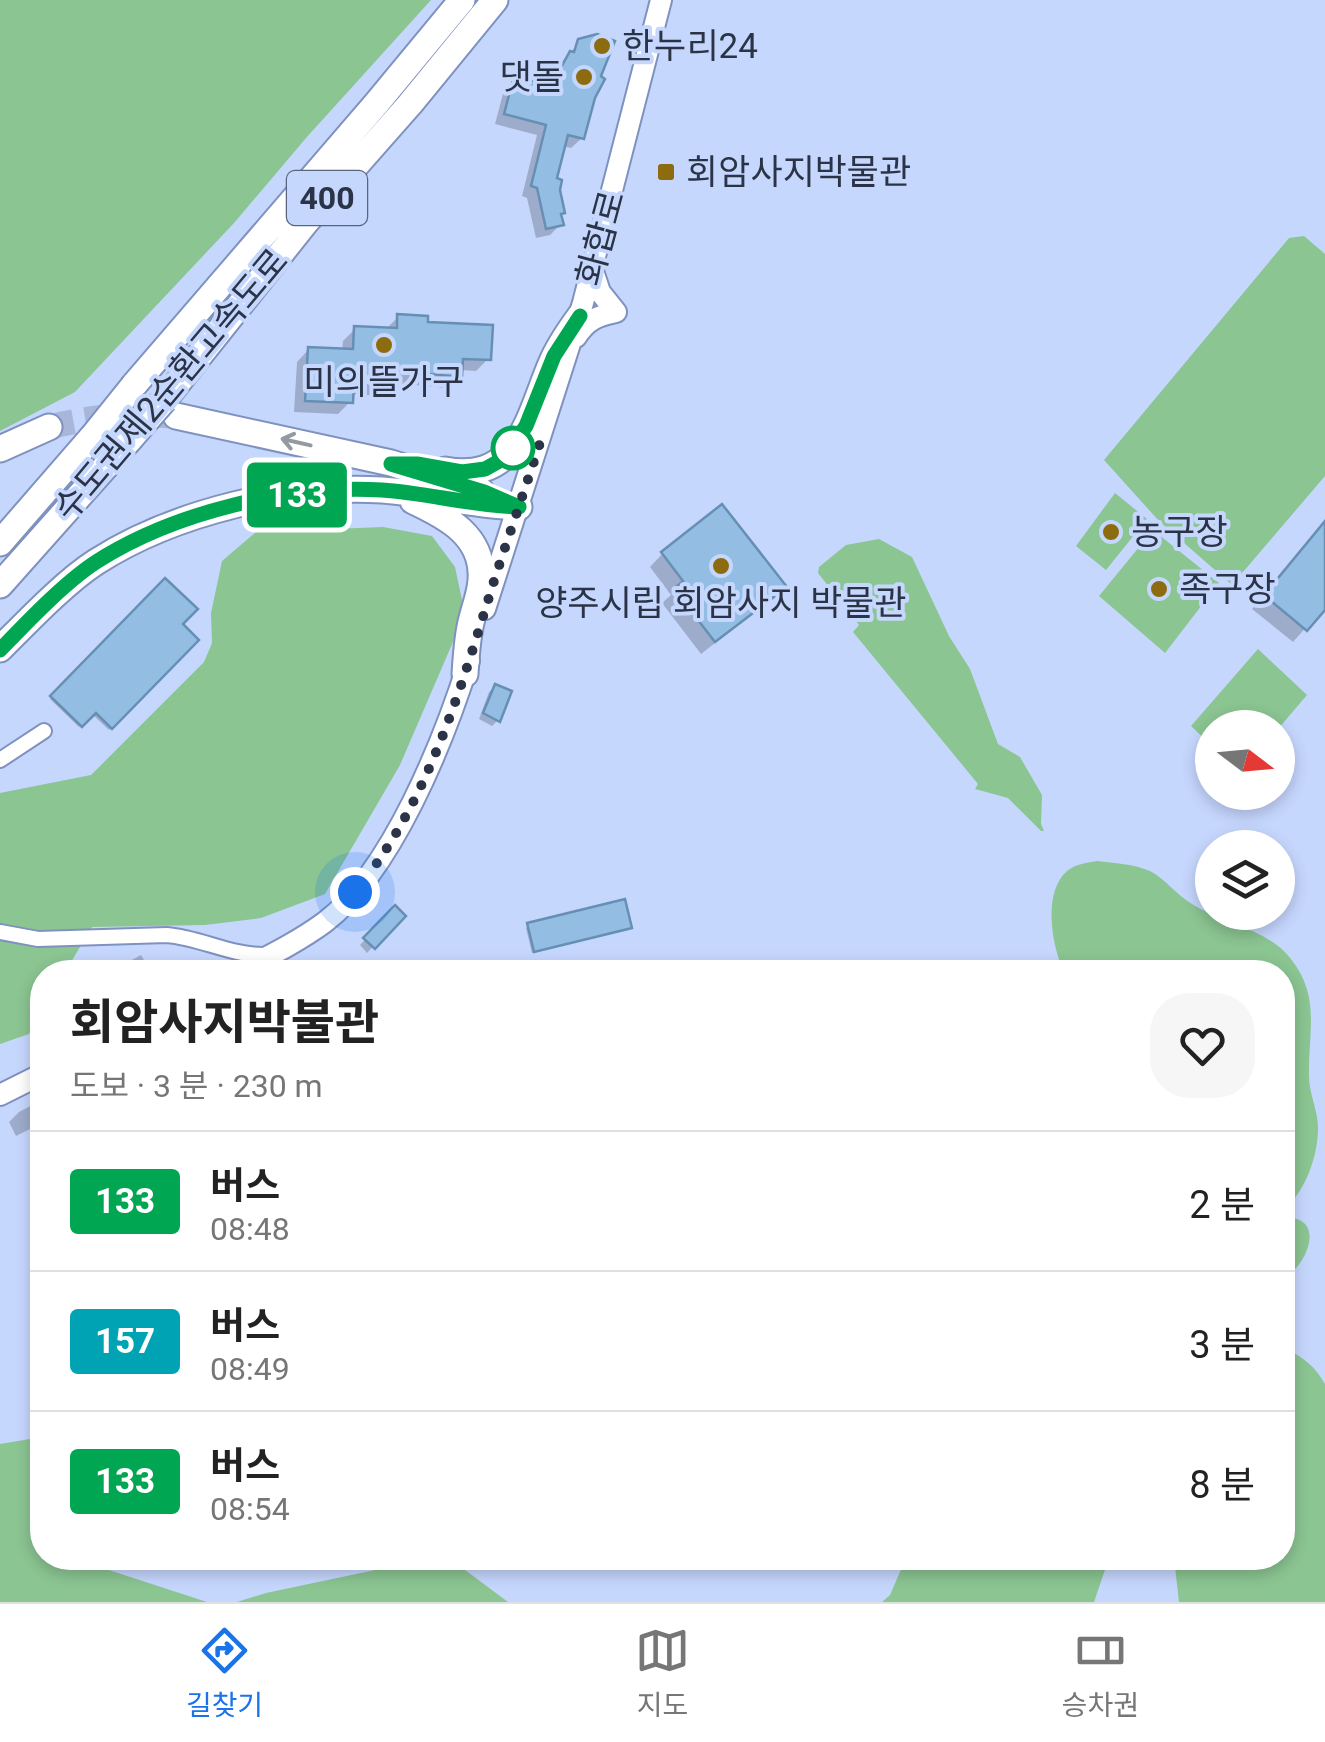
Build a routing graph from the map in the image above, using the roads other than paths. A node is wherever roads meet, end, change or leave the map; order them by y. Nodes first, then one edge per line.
1 (462, 0) edge
2 (495, 0) edge
3 (661, 0) edge
4 (592, 271) junction
5 (580, 316) junction
6 (570, 347) junction
7 (170, 408) junction
8 (49, 428) tunnel mouth
9 (0, 449) edge
10 (391, 464) junction
11 (385, 490) junction
12 (519, 507) junction
13 (0, 542) edge
14 (0, 585) edge
15 (0, 650) edge
16 (465, 674) junction
17 (44, 731) dead end
18 (0, 760) edge
19 (0, 932) edge
20 (227, 960) edge
21 (255, 960) edge
22 (30, 1080) edge
23 (0, 1096) edge

1 - 13 highway, 수도권제2순환고속도로 / 400, bridge
2 - 7 highway, 수도권제2순환고속도로 / 400
3 - 4 main road, 화합로
4 - 5 main road, 화합로
4 - 6 main road
5 - 6 main road, 화합로
5 - 10 highway
6 - 12 main road, 화합로
10 -> 7 highway
7 - 14 highway, 수도권제2순환고속도로 / 400, bridge
8 - 9 highway
10 - 12 highway
11 - 12 highway
11 - 15 highway
11 - 16 highway
12 - 16 main road, 화합로
16 - 21 main road, 화합로
17 - 18 street
19 - 20 street
22 - 23 main road

